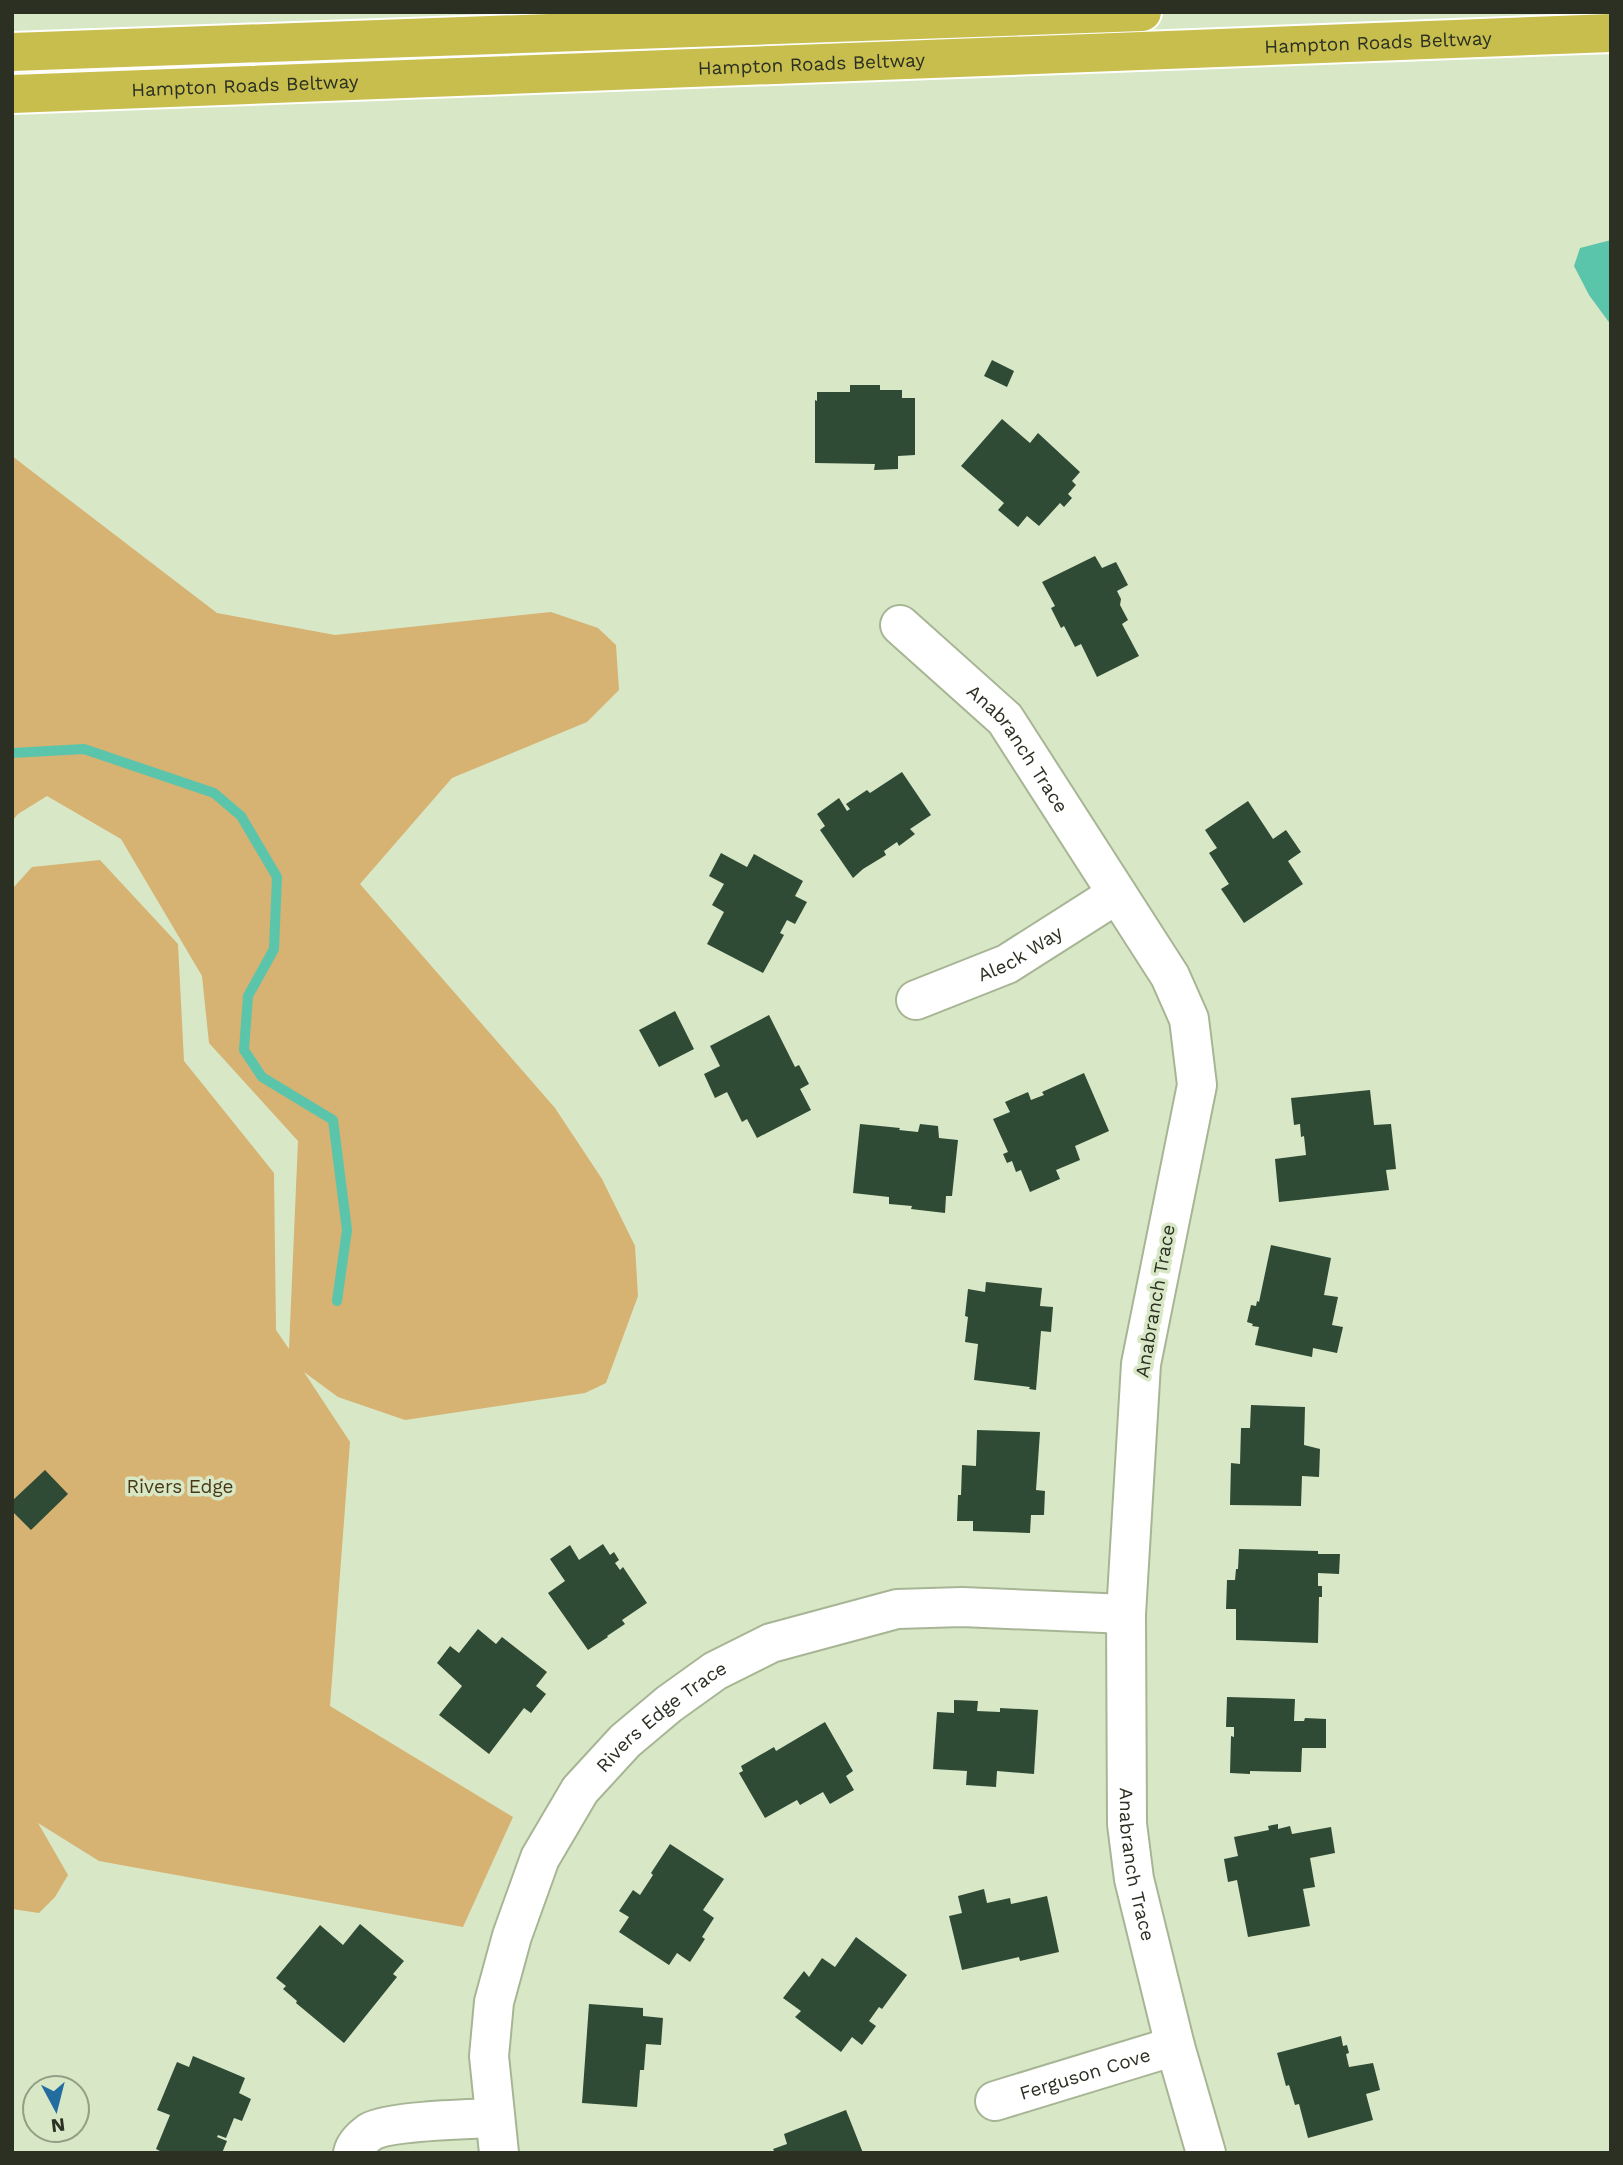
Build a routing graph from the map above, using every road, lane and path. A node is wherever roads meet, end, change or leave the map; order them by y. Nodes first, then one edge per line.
1 (1142, 12) edge
2 (1611, 33) edge
3 (12, 52) edge
4 (12, 94) edge
5 (900, 625) dead end
6 (1118, 894) junction
7 (916, 1000) dead end
8 (1125, 1614) junction
9 (1175, 2046) junction
10 (995, 2101) dead end
11 (497, 2135) edge
12 (353, 2153) edge
13 (1206, 2153) edge

1 - 3 highway
2 - 4 highway, Hampton Roads Beltway
5 - 6 street, Anabranch Trace
6 - 7 street, Aleck Way
6 - 8 street, Anabranch Trace
8 - 9 street, Anabranch Trace
8 - 11 street, Rivers Edge Trace
9 - 10 street, Ferguson Cove
9 - 13 street, Anabranch Trace
11 - 12 street

